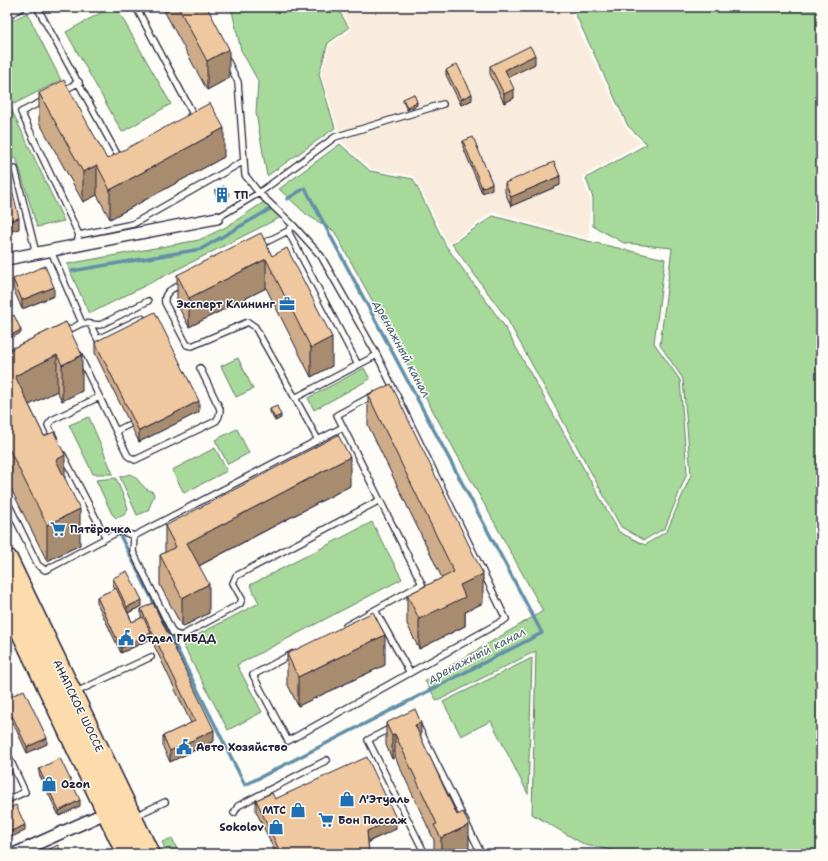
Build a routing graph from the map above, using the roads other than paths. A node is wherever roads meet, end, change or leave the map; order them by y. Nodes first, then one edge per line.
1 (24, 7) edge
2 (37, 7) edge
3 (136, 7) edge
4 (7, 16) edge
5 (224, 54) edge
6 (79, 82) junction
7 (60, 92) edge
8 (53, 96) edge
9 (443, 104) dead end
10 (186, 118) edge
11 (125, 153) edge
12 (244, 161) junction
13 (14, 169) dead end
14 (259, 193) junction
15 (217, 218) joint
16 (293, 225) junction
17 (288, 231) junction
18 (78, 235) junction
19 (76, 246) junction
20 (253, 249) edge
21 (51, 251) junction
22 (36, 253) junction
23 (7, 258) edge
24 (191, 280) edge
25 (148, 301) dead end
26 (82, 323) junction
27 (90, 324) junction
28 (152, 325) edge
29 (67, 331) junction
30 (60, 334) edge
31 (70, 338) edge
32 (98, 339) junction
33 (103, 349) edge
34 (77, 351) edge
35 (377, 355) junction
36 (358, 365) junction
37 (200, 368) dead end
38 (391, 385) junction
39 (384, 389) edge
40 (378, 393) edge
41 (99, 397) junction
42 (295, 398) junction
43 (130, 424) edge
44 (343, 427) junction
45 (116, 431) junction
46 (318, 440) junction
47 (56, 442) edge
48 (59, 448) edge
49 (380, 500) junction
50 (7, 501) edge
51 (134, 536) junction
52 (106, 538) junction
53 (7, 559) edge
54 (7, 601) edge
55 (375, 610) junction
56 (341, 628) edge
57 (301, 650) edge
58 (150, 656) dead end
59 (410, 673) junction
60 (72, 694) junction
61 (414, 717) edge
62 (394, 727) edge
63 (7, 754) edge
64 (327, 760) dead end
65 (7, 800) edge
66 (165, 802) dead end
67 (128, 811) junction
68 (107, 813) junction
69 (234, 813) dead end
70 (14, 854) edge
71 (127, 854) edge
72 (149, 854) edge
73 (425, 854) edge
74 (480, 854) edge

1 - 4 lane
2 - 6 lane
3 - 10 lane
5 - 12 lane
6 - 7 lane
6 - 11 lane
8 - 18 lane
9 - 14 lane
12 - 14 lane
12 - 18 lane
13 - 22 lane
14 - 15 lane
14 - 16 lane
15 - 19 street
16 - 17 lane
16 - 35 lane
17 - 20 lane
17 - 36 lane
18 - 19 lane
19 - 21 street
21 - 22 street
21 - 26 lane
22 - 23 street
24 - 42 lane
25 - 27 lane
26 - 27 lane
26 - 29 lane
27 - 32 lane
28 - 32 lane
29 - 30 lane
29 - 31 lane
32 - 33 lane
34 - 41 lane
35 - 36 lane
35 - 38 lane
36 - 42 lane
37 - 45 lane
38 - 39 lane
38 - 59 lane
40 - 44 lane
41 - 45 lane
41 - 47 lane
42 - 46 lane
43 - 45 lane
44 - 46 lane
44 - 49 lane
46 - 51 lane
48 - 52 lane
49 - 51 lane
49 - 55 lane
50 - 52 lane
51 - 52 lane
53 - 60 highway, АНАПСКОЕ ШОССЕ
54 - 68 highway, АНАПСКОЕ ШОССЕ
55 - 56 lane
55 - 59 lane
57 - 59 lane
58 - 60 lane
60 - 67 highway, АНАПСКОЕ ШОССЕ
61 - 74 lane
62 - 73 lane
63 - 65 lane
64 - 69 lane
66 - 67 lane
67 - 68 street
67 - 72 highway, АНАПСКОЕ ШОССЕ
68 - 70 street
68 - 71 highway, АНАПСКОЕ ШОССЕ

